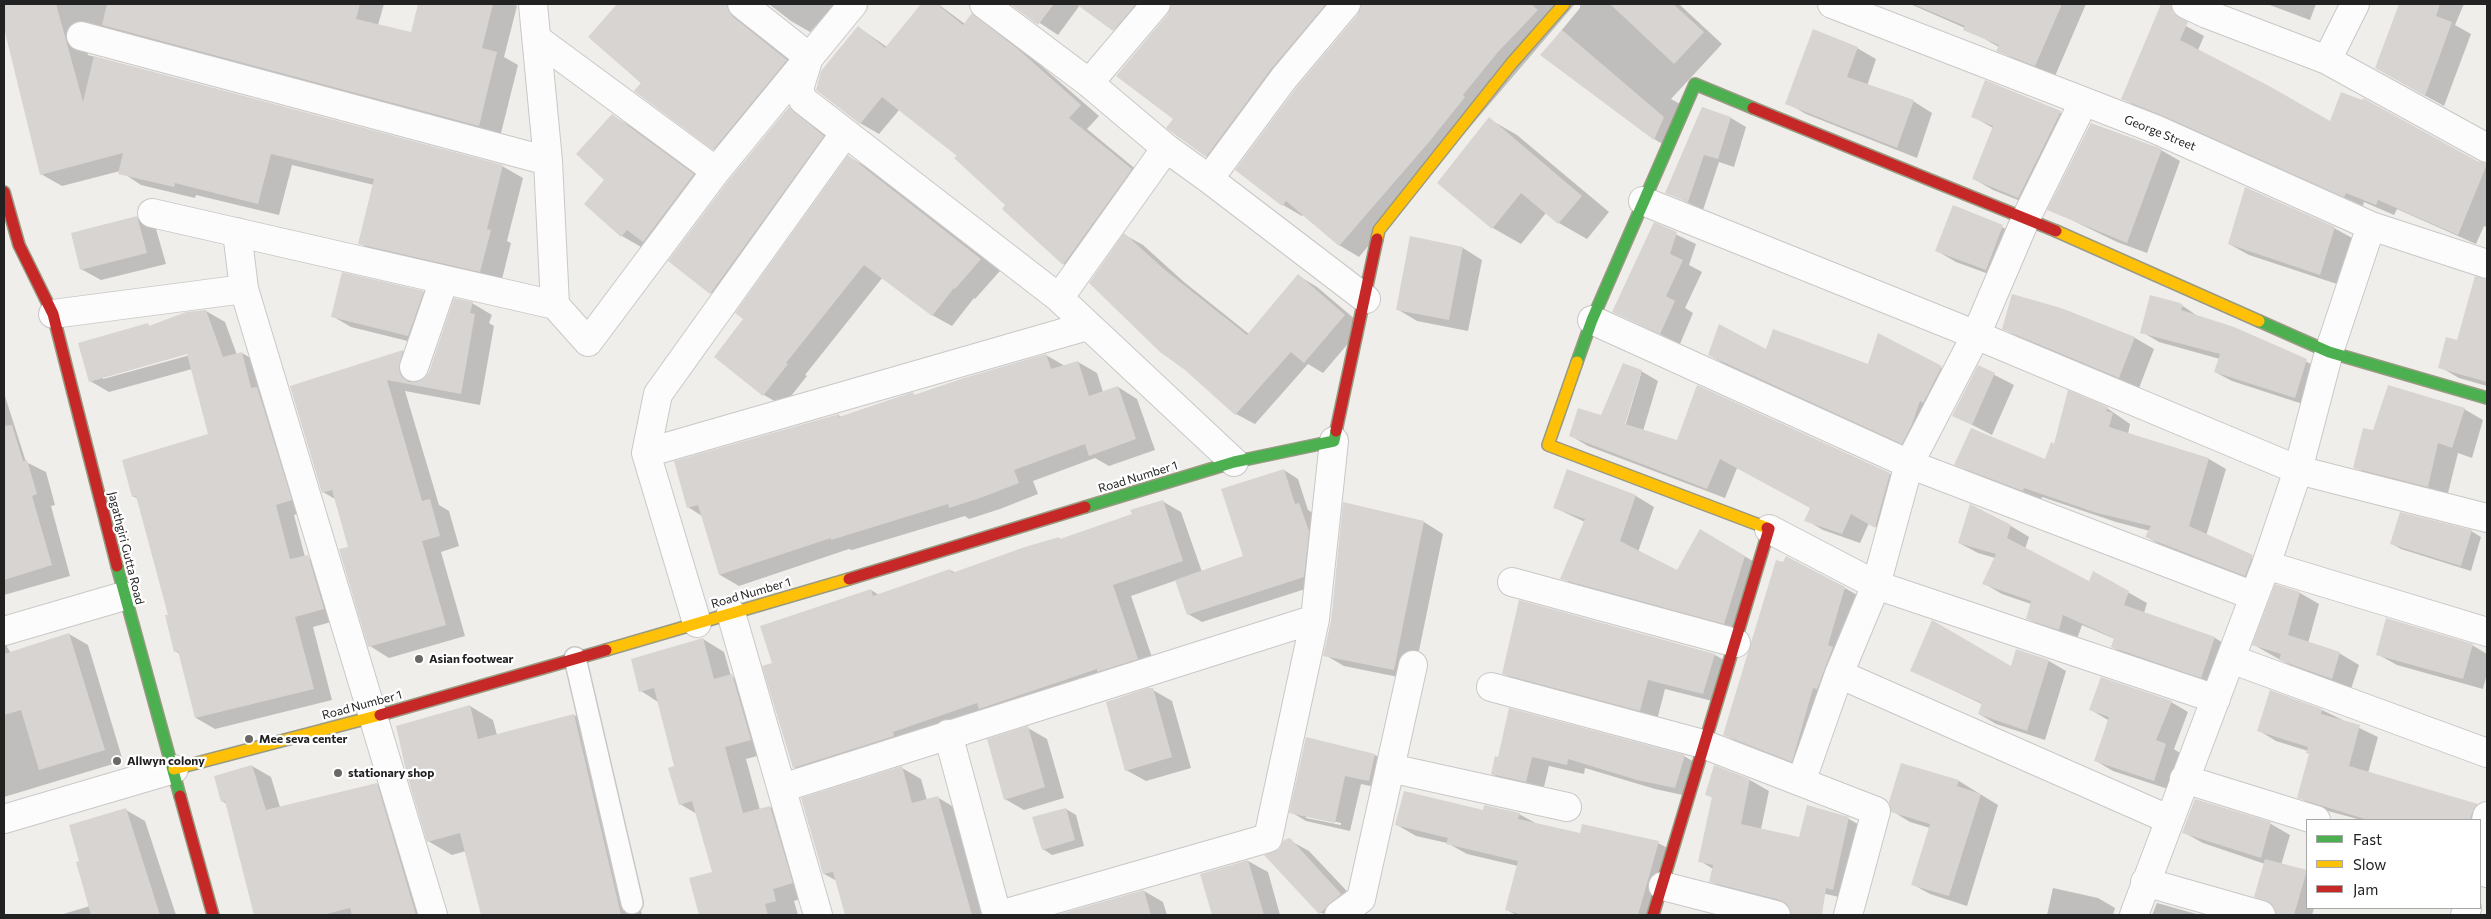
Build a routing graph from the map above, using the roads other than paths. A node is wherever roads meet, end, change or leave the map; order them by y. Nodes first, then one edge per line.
1 (533, 4) edge
2 (742, 4) edge
3 (853, 4) edge
4 (984, 4) edge
5 (1156, 4) edge
6 (1346, 4) edge
7 (1564, 4) edge
8 (1832, 4) edge
9 (2186, 4) edge
10 (2355, 4) edge
11 (81, 36) dead end
12 (537, 40) junction
13 (809, 57) junction
14 (2327, 60) junction
15 (1089, 83) junction
16 (2083, 103) junction
17 (845, 134) junction
18 (1166, 148) junction
19 (2487, 148) edge
20 (548, 162) junction
21 (716, 171) junction
22 (1209, 178) junction
23 (4, 192) edge
24 (1643, 201) junction
25 (152, 213) dead end
26 (2026, 218) junction
27 (2371, 226) junction
28 (237, 232) junction
29 (11, 248) edge
30 (2487, 264) edge
31 (444, 280) junction
32 (244, 289) junction
33 (1059, 298) junction
34 (1366, 299) junction
35 (556, 305) junction
36 (53, 314) junction
37 (1592, 320) junction
38 (1087, 326) junction
39 (1976, 335) junction
40 (2329, 352) junction
41 (414, 367) dead end
42 (2487, 398) edge
43 (1334, 440) junction
44 (646, 453) junction
45 (1234, 462) junction
46 (1910, 464) junction
47 (2298, 470) junction
48 (2487, 518) edge
49 (1769, 529) junction
50 (2266, 565) junction
51 (1512, 582) dead end
52 (1876, 585) junction
53 (124, 596) junction
54 (2254, 596) junction
55 (731, 614) junction
56 (1315, 618) junction
57 (697, 623) junction
58 (4, 631) edge
59 (2487, 632) edge
60 (1736, 643) junction
61 (575, 658) junction
62 (2231, 659) junction
63 (1413, 666) dead end
64 (1839, 674) junction
65 (1491, 687) dead end
66 (2216, 698) junction
67 (372, 718) junction
68 (948, 734) junction
69 (1703, 744) junction
70 (2487, 753) edge
71 (1390, 768) junction
72 (174, 769) junction
73 (2184, 779) junction
74 (1801, 782) junction
75 (782, 788) junction
76 (1567, 807) dead end
77 (2487, 816) edge
78 (4, 819) edge
79 (2168, 819) junction
80 (2313, 819) edge
81 (2481, 847) edge
82 (2145, 882) junction
83 (1663, 886) junction
84 (632, 903) dead end
85 (213, 915) edge
86 (434, 915) edge
87 (818, 915) edge
88 (999, 915) edge
89 (1339, 915) edge
90 (1653, 915) edge
91 (1776, 915) edge
92 (1848, 915) edge
93 (2134, 915) edge
94 (2261, 915) edge

1 - 12 street
2 - 13 street
3 - 13 street
4 - 15 street
5 - 15 street
6 - 22 street
7 - 34 street
8 - 16 street, George Street
9 - 14 street
10 - 14 street
11 - 20 street
12 - 20 street
12 - 21 street
13 - 17 street
13 - 21 street
14 - 19 street
15 - 18 street
16 - 26 street
16 - 27 street, George Street
17 - 33 street
17 - 44 street
18 - 22 street
18 - 33 street
20 - 35 street
21 - 35 street
22 - 34 street
23 - 29 street, Jagathgiri Gutta Road
24 - 26 street
24 - 37 street
24 - 39 street
25 - 28 street
26 - 39 street
26 - 40 street
27 - 30 street, George Street
27 - 40 street
28 - 31 street
28 - 32 street
29 - 36 street, Jagathgiri Gutta Road
31 - 35 street
31 - 41 street
32 - 36 street
32 - 67 street
33 - 38 street
34 - 43 street
36 - 53 street, Jagathgiri Gutta Road
37 - 46 street
37 - 49 street
38 - 44 street
38 - 45 street
39 - 46 street
39 - 47 street
40 - 42 street
40 - 47 street
43 - 45 street, Road Number 1
43 - 56 street
44 - 57 street
45 - 55 street, Road Number 1
46 - 52 street
46 - 54 street
47 - 48 street
47 - 50 street
49 - 52 street
49 - 60 street
50 - 54 street
50 - 59 street
51 - 60 street
52 - 64 street
52 - 66 street
53 - 58 street
53 - 72 street, Jagathgiri Gutta Road
54 - 62 street
55 - 57 street, Road Number 1
55 - 75 street
56 - 68 street
56 - 88 street
57 - 61 street, Road Number 1
60 - 69 street
61 - 67 street, Road Number 1
61 - 84 lane
62 - 66 street
62 - 70 street
63 - 71 street
64 - 74 street
64 - 79 street
65 - 69 street
66 - 73 street
67 - 72 street, Road Number 1
67 - 86 street
68 - 75 street
68 - 88 street
69 - 74 street
69 - 83 street
71 - 76 street
71 - 89 street
72 - 78 street
72 - 85 street, Jagathgiri Gutta Road
73 - 79 street
73 - 80 street
74 - 92 street
75 - 87 street
77 - 81 street
79 - 82 street
82 - 93 street
82 - 94 street
83 - 90 street
83 - 91 street

